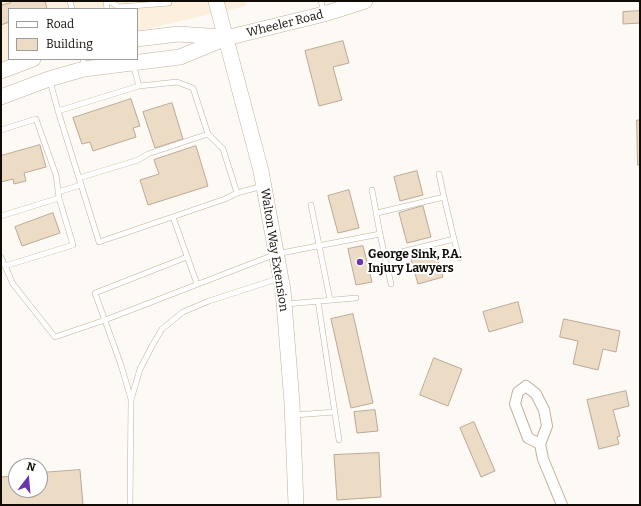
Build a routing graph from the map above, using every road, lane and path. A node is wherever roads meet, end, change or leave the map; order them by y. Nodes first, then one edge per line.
1 (107, 1) edge
2 (169, 1) edge
3 (216, 1) edge
4 (365, 1) edge
5 (322, 8) edge
6 (138, 38) edge
7 (226, 38) junction
8 (30, 60) edge
9 (133, 63) junction
10 (84, 64) edge
11 (2, 68) edge
12 (49, 79) junction
13 (139, 86) junction
14 (1, 97) edge
15 (58, 111) junction
16 (1, 130) edge
17 (208, 134) junction
18 (438, 174) dead end
19 (79, 178) junction
20 (81, 185) junction
21 (264, 185) junction
22 (372, 190) dead end
23 (237, 193) junction
24 (58, 195) junction
25 (444, 197) junction
26 (311, 205) dead end
27 (377, 213) junction
28 (1, 216) edge
29 (173, 217) junction
30 (380, 234) junction
31 (454, 240) junction
32 (319, 246) junction
33 (276, 254) junction
34 (385, 256) junction
35 (1, 257) edge
36 (187, 257) junction
37 (459, 258) dead end
38 (5, 266) junction
39 (281, 277) junction
40 (197, 284) junction
41 (391, 284) dead end
42 (356, 298) dead end
43 (330, 300) junction
44 (318, 301) junction
45 (285, 304) junction
46 (105, 320) junction
47 (131, 400) junction
48 (335, 412) junction
49 (293, 416) junction
50 (339, 440) dead end
51 (540, 444) junction
52 (130, 505) edge
53 (296, 505) edge
54 (562, 505) edge

1 - 2 lane
3 - 7 main road, Walton Way Extension
4 - 5 main road, Wheeler Road
5 - 7 main road, Wheeler Road
6 - 7 main road, Wheeler Road
7 - 9 main road, Wheeler Road
7 - 21 main road, Walton Way Extension
8 - 11 main road
9 - 10 main road, Wheeler Road
9 - 13 lane
10 - 12 main road, Wheeler Road
12 - 14 main road, Wheeler Road
12 - 15 lane
13 - 15 lane
13 - 17 lane
15 - 19 lane
16 - 24 lane
17 - 19 lane
17 - 23 lane
18 - 25 lane
19 - 20 lane
20 - 24 lane
20 - 29 lane
21 - 23 lane
21 - 33 main road, Walton Way Extension
22 - 27 lane
23 - 29 lane
24 - 28 lane
24 - 38 lane
25 - 27 lane
25 - 31 lane
26 - 32 lane
27 - 30 lane
29 - 36 lane
30 - 32 lane
30 - 34 lane
31 - 34 lane
31 - 37 lane
32 - 33 lane
32 - 43 lane
33 - 39 main road, Walton Way Extension
33 - 40 lane
34 - 41 lane
35 - 38 lane
36 - 40 lane
36 - 46 lane
38 - 46 lane
39 - 45 main road, Walton Way Extension
39 - 47 lane
40 - 46 lane
42 - 43 lane
43 - 44 lane
44 - 45 lane
44 - 48 lane
45 - 49 main road, Walton Way Extension
46 - 47 lane
47 - 52 lane
48 - 49 lane
48 - 50 lane
49 - 53 main road, Walton Way Extension
51 - 51 street
51 - 54 street

